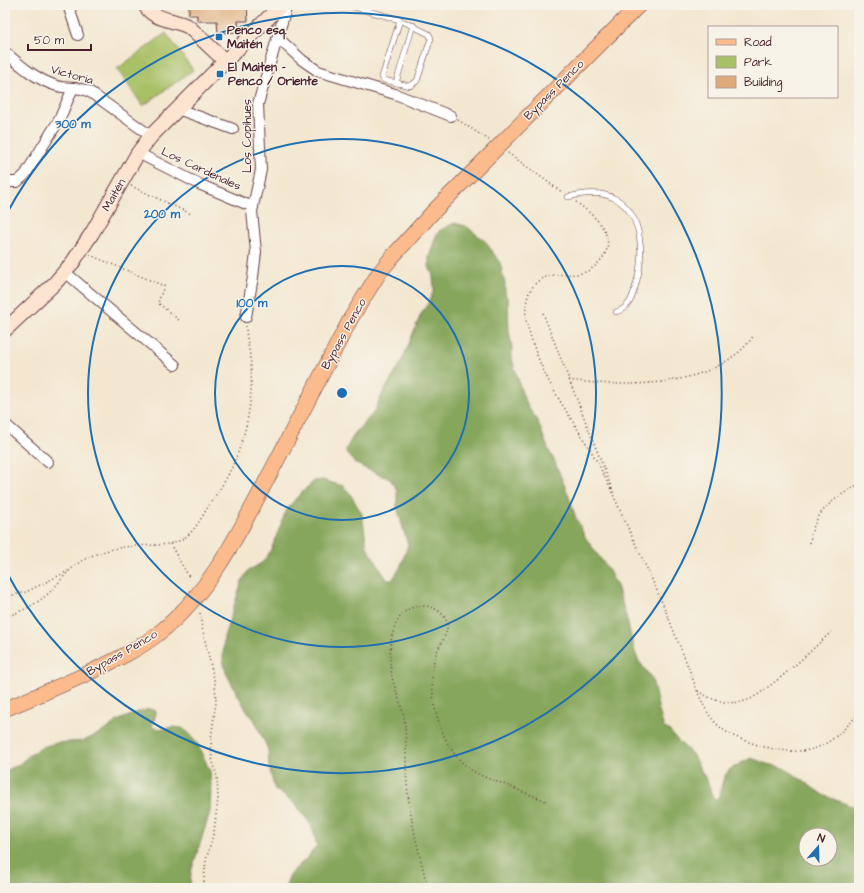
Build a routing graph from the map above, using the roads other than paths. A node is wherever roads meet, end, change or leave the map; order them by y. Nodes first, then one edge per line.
1 (68, 5) edge
2 (145, 5) edge
3 (281, 5) edge
4 (287, 5) edge
5 (347, 5) edge
6 (639, 5) edge
7 (400, 20) junction
8 (413, 25) junction
9 (78, 35) dead end
10 (278, 38) junction
11 (5, 52) edge
12 (226, 61) junction
13 (396, 83) junction
14 (73, 88) junction
15 (178, 108) junction
16 (451, 116) road end
17 (233, 129) dead end
18 (151, 136) junction
19 (138, 153) junction
20 (5, 182) edge
21 (568, 197) road end
22 (253, 207) junction
23 (65, 272) junction
24 (616, 312) dead end
25 (246, 317) road end
26 (5, 330) edge
27 (174, 365) dead end
28 (5, 424) edge
29 (48, 462) dead end
30 (80, 677) junction
31 (5, 700) edge
32 (5, 709) edge

1 - 9 street
2 - 12 main road
3 - 12 main road, Maitén
4 - 10 street, Los Copihues
5 - 7 lane
6 - 30 main road, Bypass Penco, bridge
7 - 8 lane
7 - 13 lane
8 - 13 lane
8 - 13 lane
10 - 16 street
10 - 22 street, Los Copihues
11 - 14 street, Victoria
12 - 15 main road, Maitén
14 - 18 street, Victoria
14 - 20 street
15 - 17 street
15 - 18 main road, Maitén
18 - 19 main road, Maitén
19 - 22 street, Los Cardenales
19 - 23 main road, Maitén
21 - 24 lane
22 - 25 street, Los Copihues
23 - 26 main road, Maitén
23 - 27 street
28 - 29 street
30 - 31 main road, Bypass Penco
30 - 32 main road, Bypass Penco

